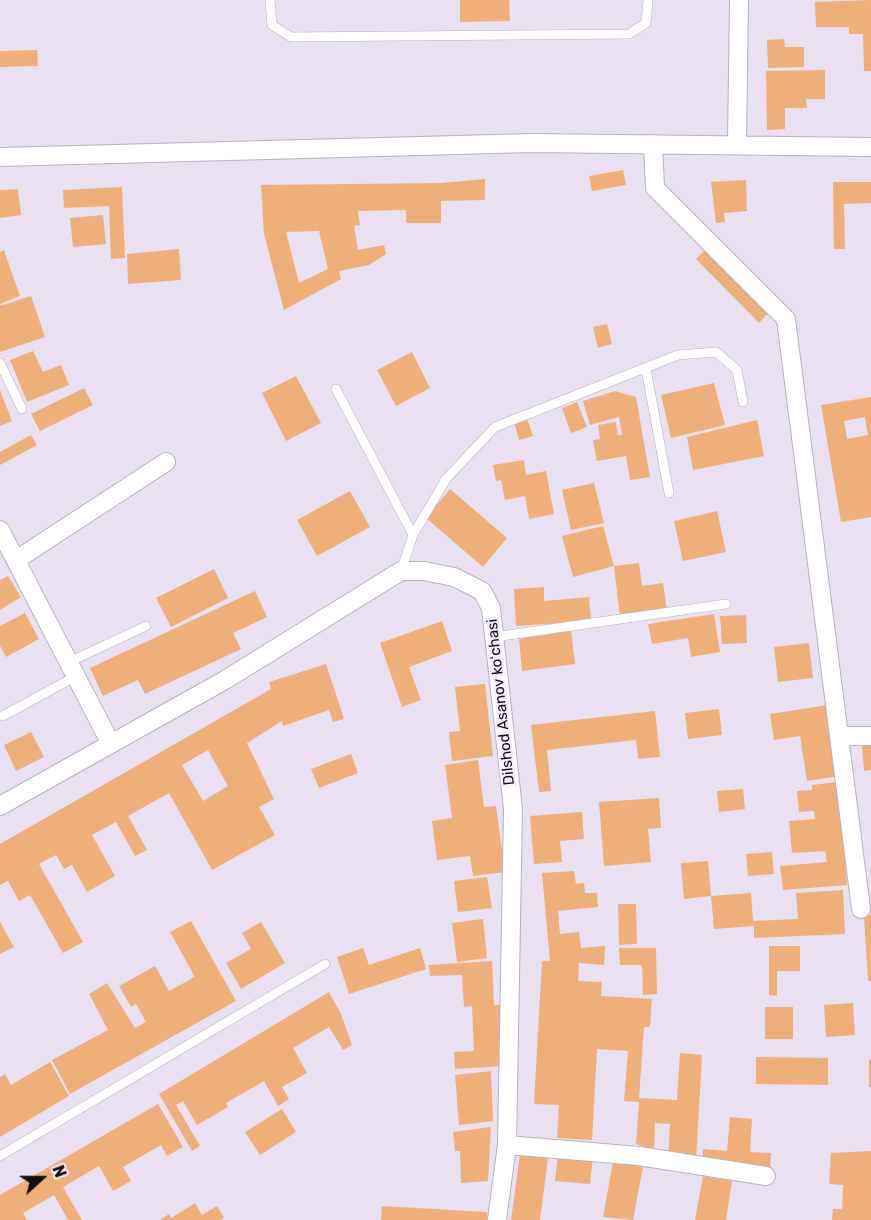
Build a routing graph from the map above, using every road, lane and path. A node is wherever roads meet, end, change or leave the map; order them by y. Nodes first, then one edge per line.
1 (270, 0) edge
2 (648, 0) edge
3 (739, 0) edge
4 (652, 144) junction
5 (737, 145) junction
6 (871, 147) edge
7 (0, 157) edge
8 (0, 363) edge
9 (646, 369) junction
10 (336, 389) dead end
11 (743, 402) dead end
12 (22, 409) dead end
13 (166, 462) dead end
14 (669, 493) dead end
15 (0, 530) edge
16 (413, 535) junction
17 (16, 560) junction
18 (401, 571) junction
19 (726, 604) dead end
20 (146, 626) dead end
21 (494, 637) junction
22 (72, 669) junction
23 (3, 716) dead end
24 (841, 736) junction
25 (871, 736) edge
26 (111, 744) junction
27 (0, 806) edge
28 (861, 909) dead end
29 (325, 964) dead end
30 (507, 1145) junction
31 (0, 1156) edge
32 (766, 1176) dead end
33 (497, 1220) edge

1 - 2 lane
3 - 5 street
4 - 5 street
4 - 7 street
4 - 24 street
5 - 6 street
8 - 12 lane
9 - 11 lane
9 - 14 lane
9 - 16 lane
10 - 16 lane
13 - 17 street
15 - 17 street
16 - 18 lane
17 - 22 street
18 - 21 street, Dilshod Asanov koʻchasi
18 - 26 street
19 - 21 lane
20 - 22 lane
21 - 30 street, Dilshod Asanov koʻchasi
22 - 23 lane
22 - 26 street
24 - 25 street
24 - 28 street
26 - 27 street
29 - 31 lane
30 - 32 street
30 - 33 street, Dilshod Asanov koʻchasi

